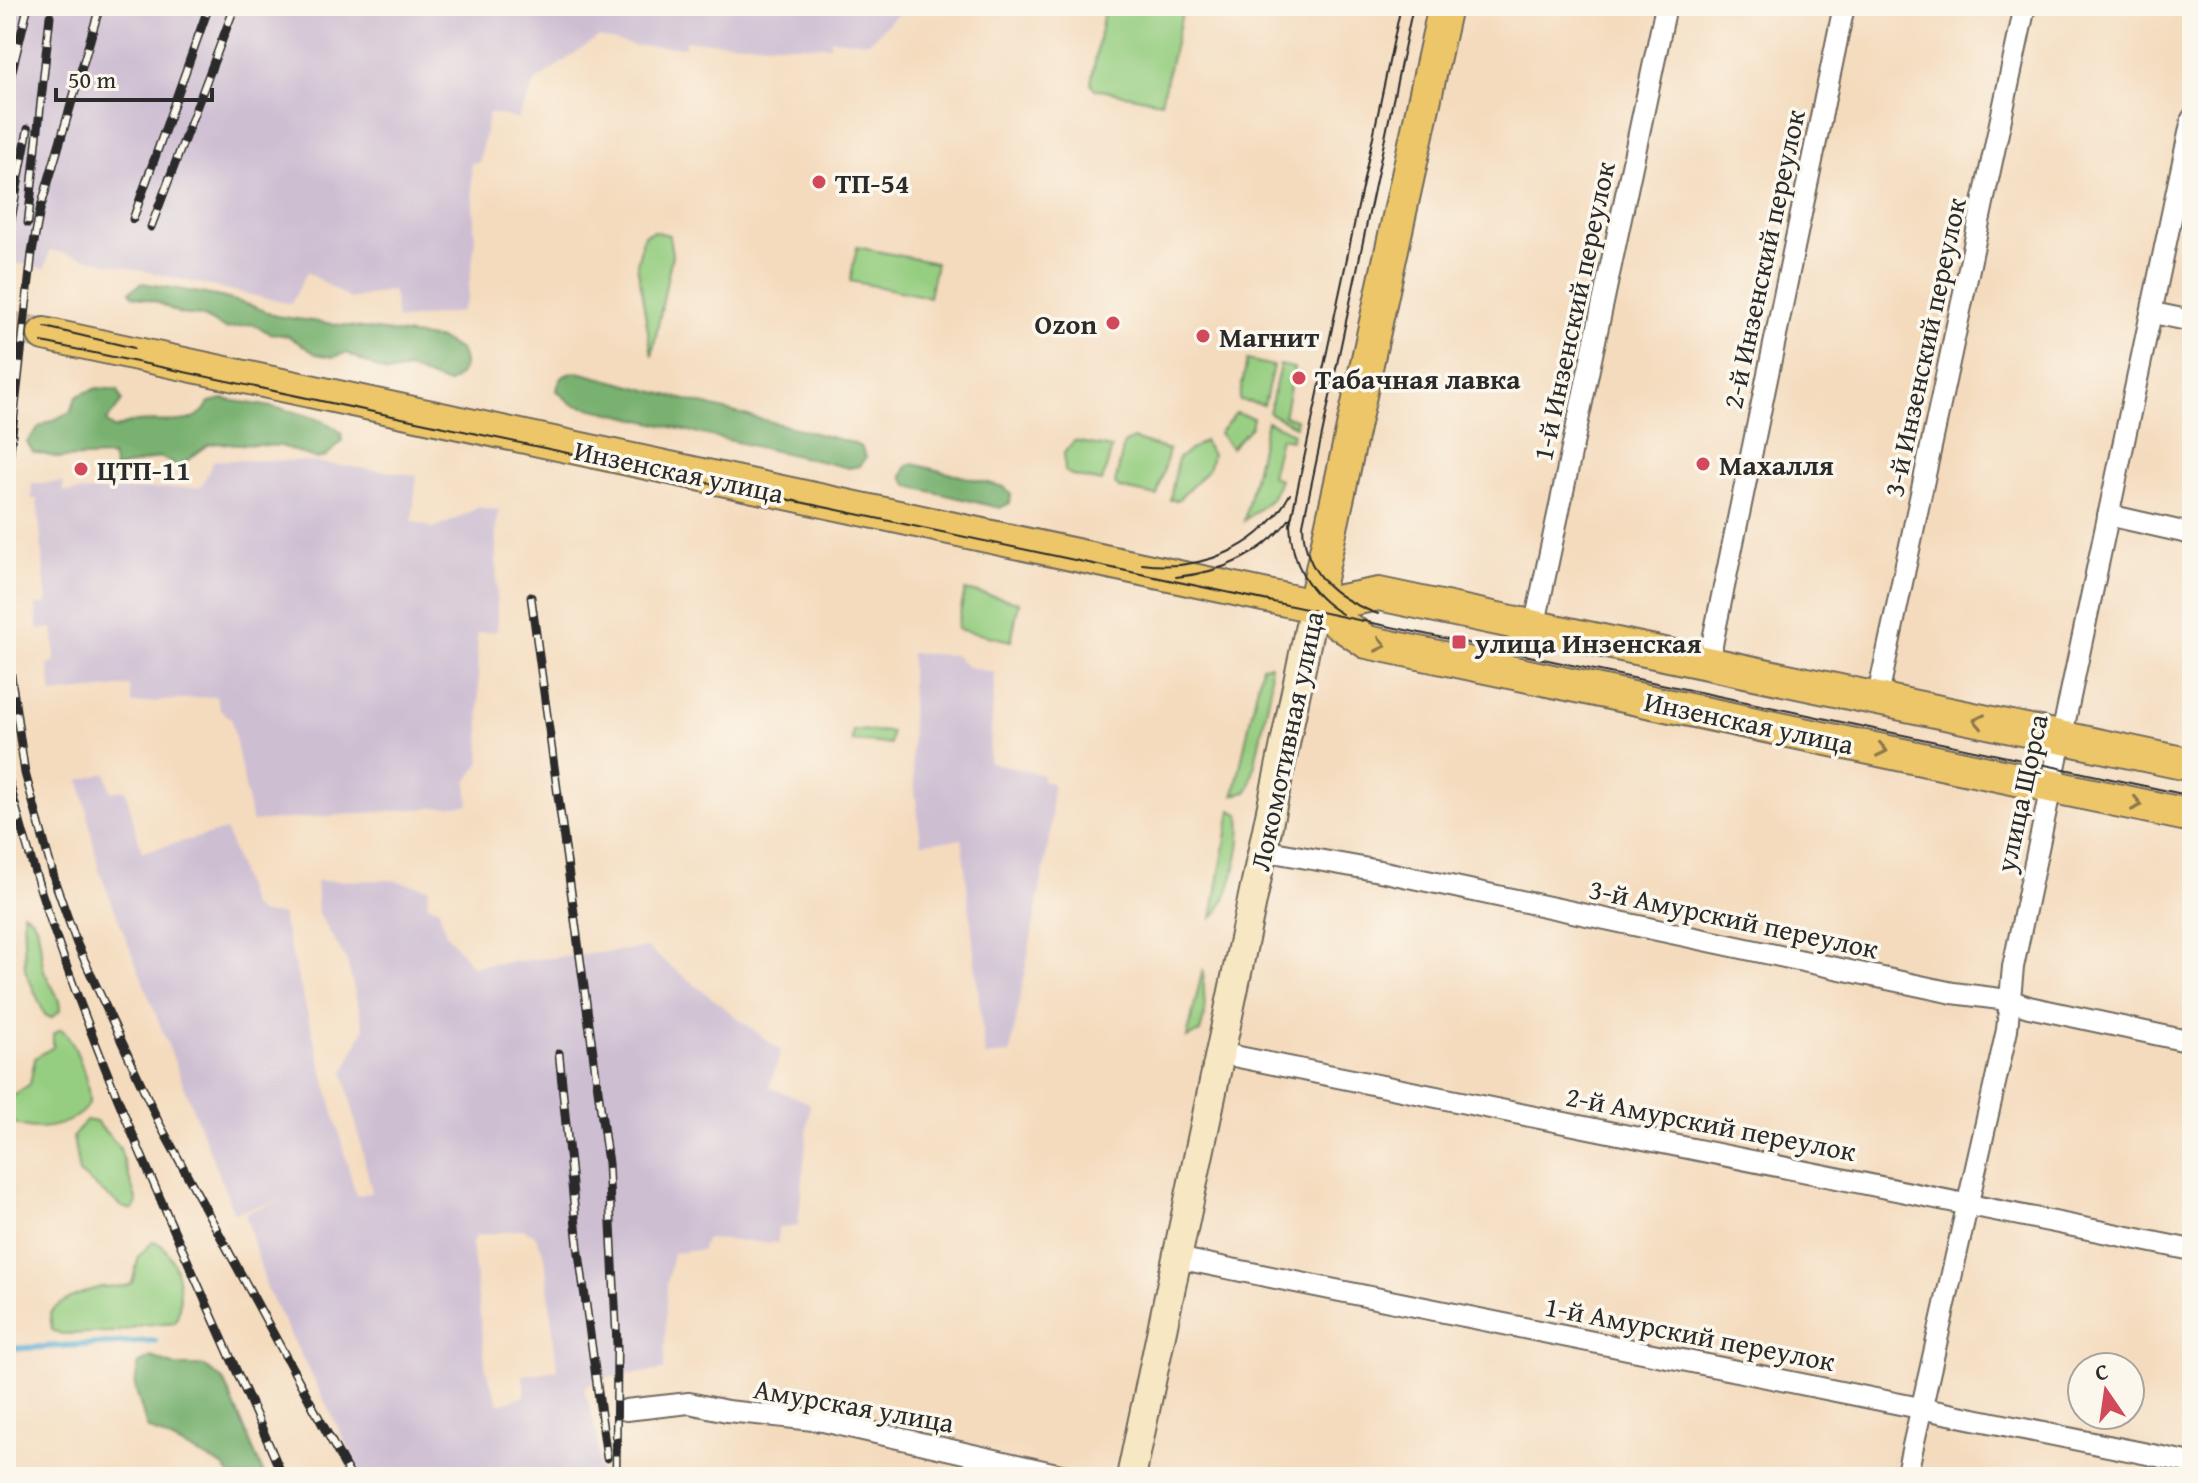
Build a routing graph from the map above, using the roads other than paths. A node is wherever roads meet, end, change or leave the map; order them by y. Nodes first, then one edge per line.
1 (1445, 6) edge
2 (1666, 6) edge
3 (1844, 6) edge
4 (2025, 6) edge
5 (2192, 119) edge
6 (2153, 313) junction
7 (2192, 321) edge
8 (44, 334) tunnel mouth
9 (2108, 515) junction
10 (2192, 534) edge
11 (1314, 606) junction
12 (1534, 628) junction
13 (1708, 664) junction
14 (1877, 700) junction
15 (2061, 738) junction
16 (2192, 765) edge
17 (2052, 786) junction
18 (2192, 816) edge
19 (1262, 850) junction
20 (2008, 1000) junction
21 (2192, 1042) edge
22 (1219, 1053) junction
23 (1970, 1203) junction
24 (2192, 1250) edge
25 (1177, 1258) junction
26 (1918, 1407) junction
27 (626, 1410) dead end
28 (2192, 1463) edge
29 (1070, 1477) edge
30 (1131, 1477) edge
31 (1906, 1477) edge

1 - 11 main road, Локомотивная улица
2 - 12 street, 1-й Инзенский переулок
3 - 13 street, 2-й Инзенский переулок
4 - 14 street, 3-й Инзенский переулок
5 - 6 street, улица Щорса
6 - 7 street
6 - 9 street, улица Щорса
8 - 11 main road, Инзенская улица
9 - 10 street
9 - 15 street, улица Щорса
11 - 12 main road, Инзенская улица
11 -> 17 main road, Инзенская улица
11 - 19 main road, Локомотивная улица
12 - 13 main road, Инзенская улица
13 - 14 main road, Инзенская улица
15 -> 14 main road, Инзенская улица
15 - 16 main road, Инзенская улица
15 - 17 street, улица Щорса
17 -> 18 main road, Инзенская улица
17 - 20 street, улица Щорса
19 - 20 street, 3-й Амурский переулок
19 - 22 main road, Локомотивная улица
20 - 21 street, 3-й Амурский переулок
20 - 23 street, улица Щорса
22 - 23 street, 2-й Амурский переулок
22 - 25 main road, Локомотивная улица
23 - 24 street, 2-й Амурский переулок
23 - 26 street, улица Щорса
25 - 26 street, 1-й Амурский переулок
25 - 30 main road, Локомотивная улица
26 - 28 street, 1-й Амурский переулок
26 - 31 street, улица Щорса
27 - 29 street, Амурская улица

